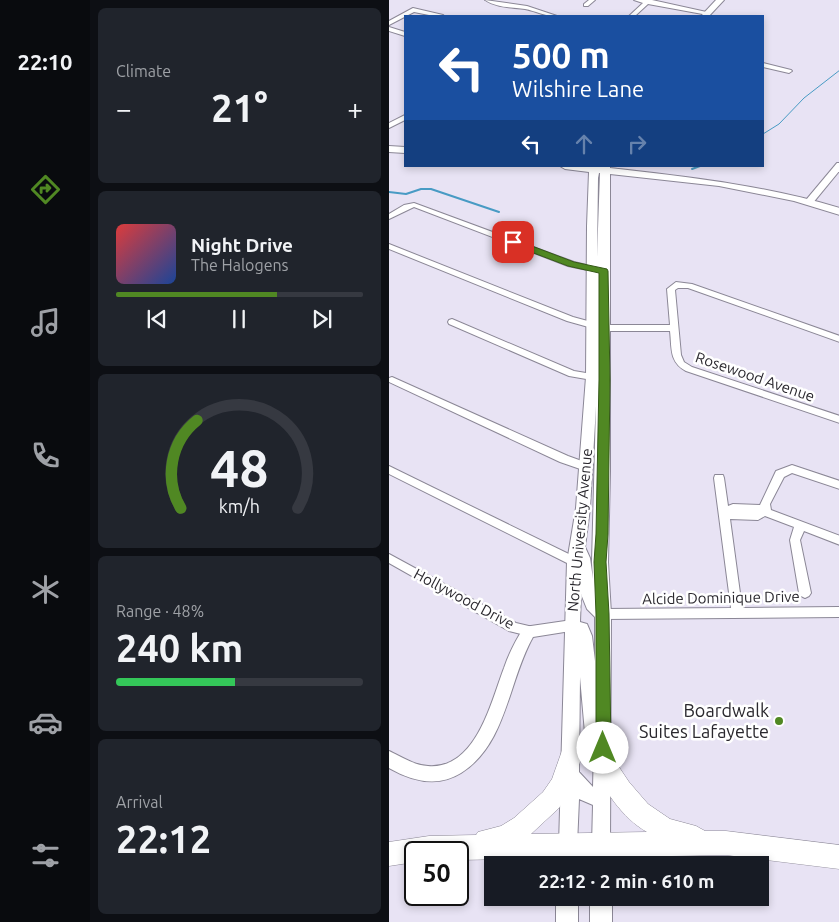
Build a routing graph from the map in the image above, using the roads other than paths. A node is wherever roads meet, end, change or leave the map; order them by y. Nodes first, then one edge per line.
1 (488, 0) edge
2 (592, 0) edge
3 (637, 0) edge
4 (720, 0) edge
5 (727, 0) edge
6 (648, 1) edge
7 (586, 5) dead end
8 (436, 15) edge
9 (551, 15) edge
10 (633, 15) edge
11 (709, 15) edge
12 (389, 23) edge
13 (389, 29) edge
14 (402, 33) edge
15 (389, 37) edge
16 (764, 65) edge
17 (789, 72) dead end
18 (404, 118) edge
19 (389, 126) edge
20 (389, 149) edge
21 (404, 150) edge
22 (839, 164) edge
23 (582, 167) edge
24 (600, 168) edge
25 (809, 202) junction
26 (839, 212) edge
27 (389, 217) edge
28 (389, 246) edge
29 (597, 270) junction
30 (452, 322) dead end
31 (598, 326) junction
32 (674, 328) junction
33 (839, 339) edge
34 (592, 377) junction
35 (392, 380) dead end
36 (839, 420) edge
37 (586, 467) junction
38 (389, 470) edge
39 (603, 471) junction
40 (719, 478) dead end
41 (839, 486) edge
42 (583, 508) junction
43 (764, 512) junction
44 (726, 513) junction
45 (800, 526) junction
46 (602, 534) junction
47 (839, 542) edge
48 (578, 546) junction
49 (389, 558) edge
50 (575, 562) junction
51 (805, 593) dead end
52 (839, 612) edge
53 (737, 613) junction
54 (603, 614) junction
55 (572, 626) junction
56 (529, 631) junction
57 (603, 756) junction
58 (389, 759) edge
59 (571, 765) junction
60 (602, 795) junction
61 (469, 842) edge
62 (726, 843) junction
63 (469, 850) edge
64 (404, 852) edge
65 (389, 854) edge
66 (568, 855) edge
67 (601, 855) edge
68 (839, 857) edge
69 (567, 906) edge
70 (601, 906) edge
71 (567, 922) edge
72 (601, 922) edge

1 - 9 street
2 - 7 street
3 - 6 street
4 - 11 main road
5 - 11 main road
6 - 10 street
6 - 11 street
8 - 12 street
13 - 14 street
14 - 15 street
16 - 17 street
18 - 19 street
20 - 21 main road
22 - 25 street
23 - 24 main road
24 - 25 main road
24 - 29 main road, North University Avenue
25 - 26 main road
27 - 29 street
28 - 31 street
29 - 31 main road, North University Avenue
30 - 34 street
31 - 32 street
31 - 34 main road, North University Avenue
31 - 39 main road, North University Avenue
32 - 33 street, Rosewood Avenue
32 - 36 street, Rosewood Avenue
34 - 37 main road, North University Avenue
35 - 37 street
37 - 39 main road
37 - 42 main road, North University Avenue
38 - 50 street
39 - 46 main road, North University Avenue
40 - 44 street
41 - 43 street
42 - 46 main road
42 - 48 main road, North University Avenue
43 - 44 street
43 - 45 street
44 - 53 street
45 - 47 street
45 - 51 street
46 - 54 main road, North University Avenue
48 - 50 main road, North University Avenue
48 - 54 main road
49 - 56 street, Hollywood Drive
50 - 55 main road, North University Avenue
52 - 53 street, Alcide Dominique Drive
53 - 54 street, Alcide Dominique Drive
54 - 57 main road, North University Avenue
55 - 56 street, Hollywood Drive
55 - 57 main road
55 - 59 main road, North University Avenue
56 - 58 street
57 - 60 main road, North University Avenue
57 - 62 highway
59 - 60 main road
59 - 61 highway
59 - 66 main road, North University Avenue
60 - 67 main road, North University Avenue
62 - 67 highway
62 - 68 highway
63 - 66 highway
64 - 65 highway
66 - 67 highway
69 - 71 main road
70 - 72 main road

